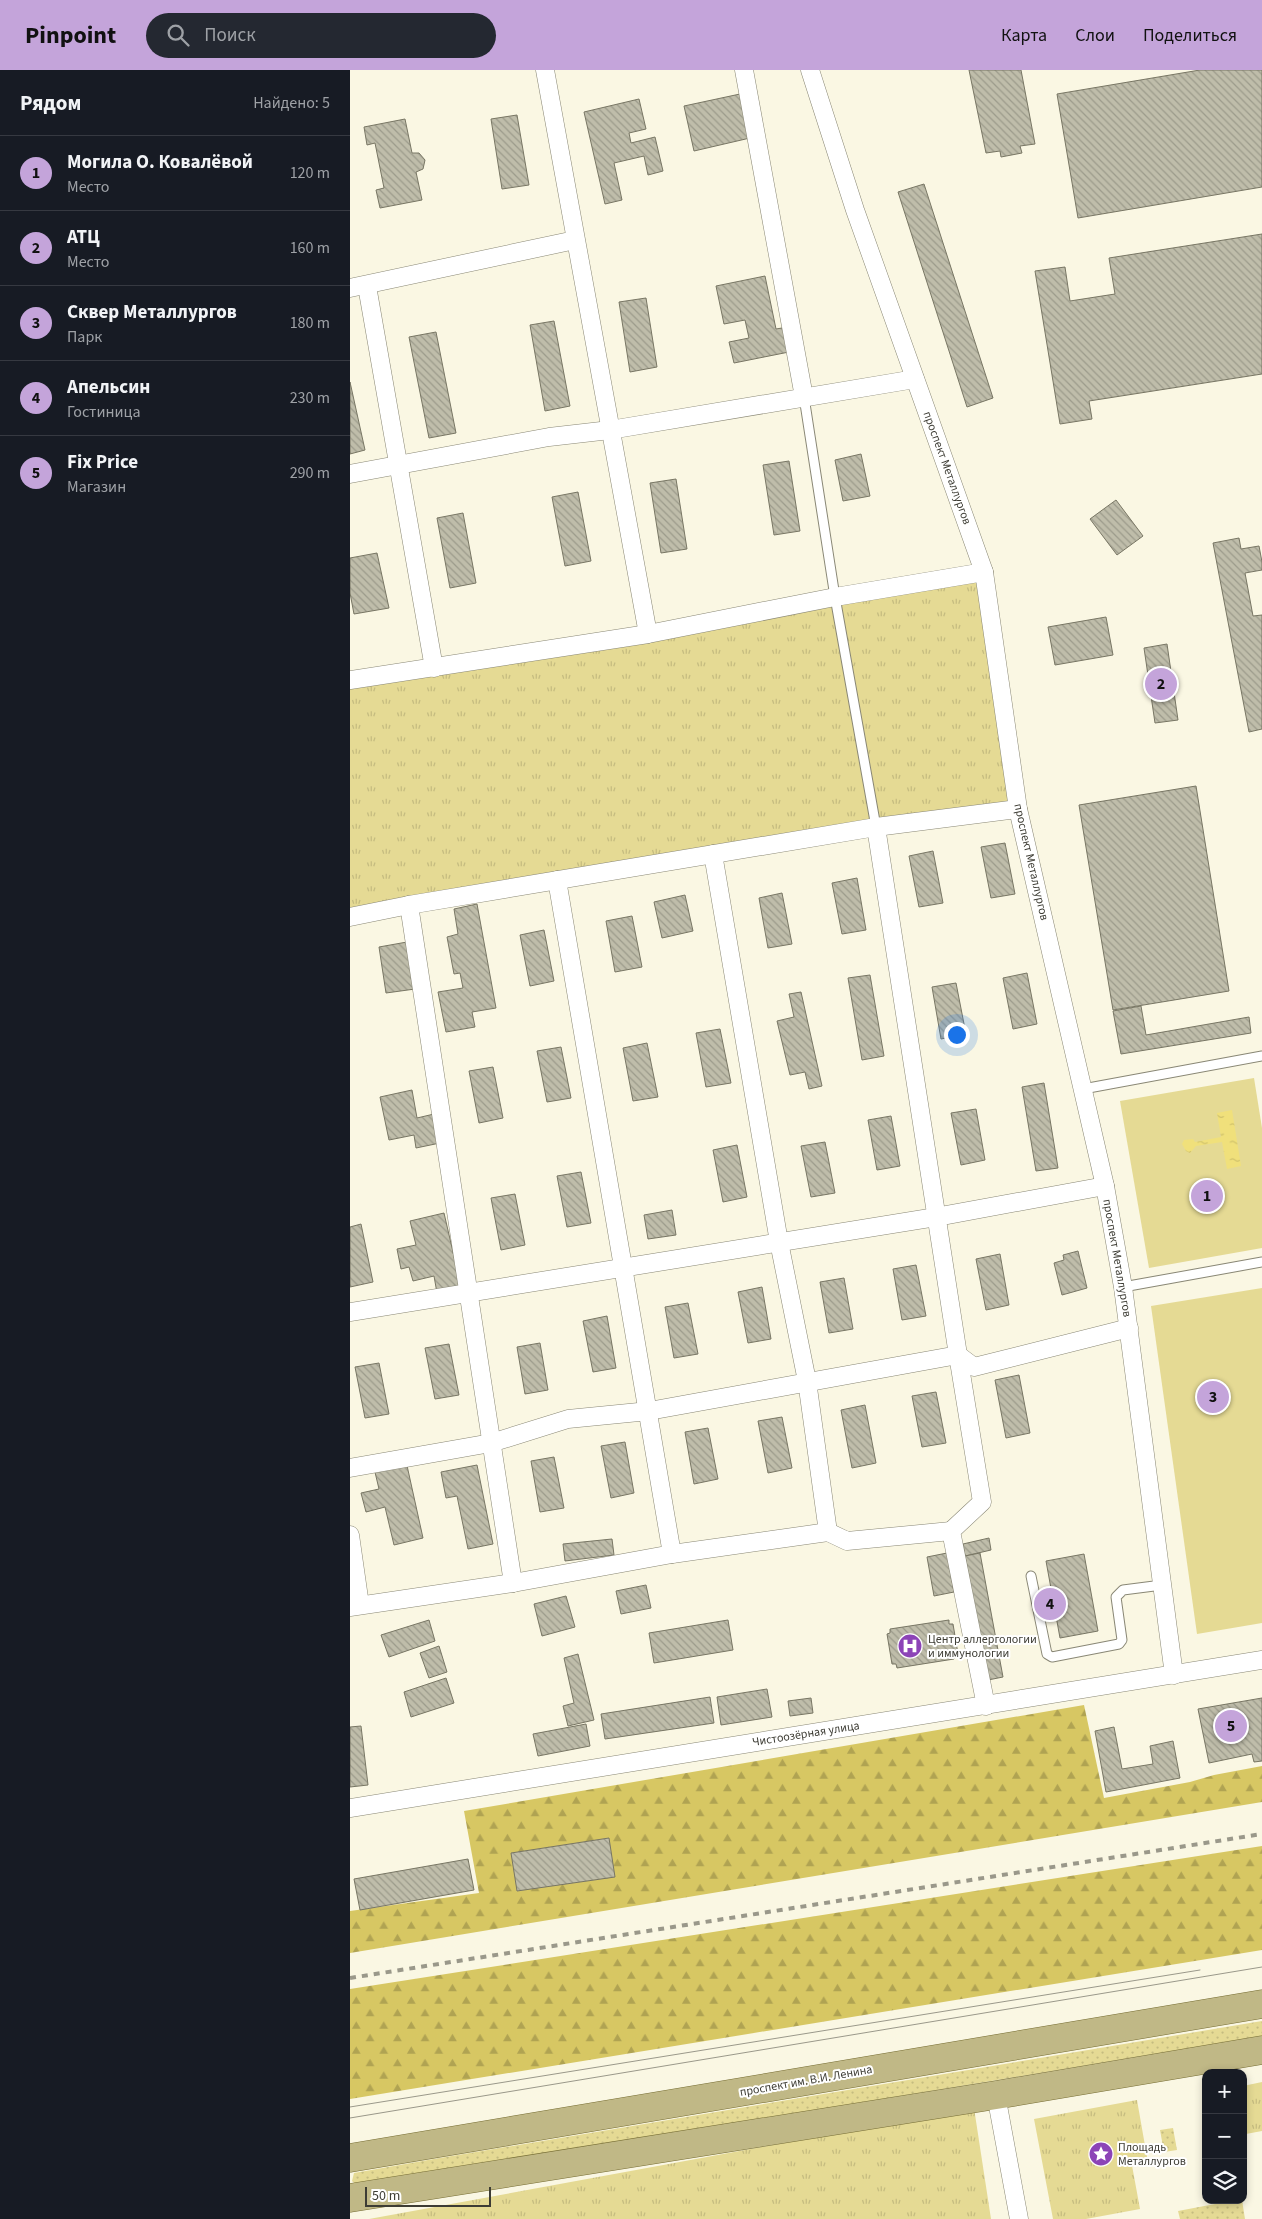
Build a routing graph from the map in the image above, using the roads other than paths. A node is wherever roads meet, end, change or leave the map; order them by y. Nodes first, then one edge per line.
1 (545, 70) edge
2 (744, 70) edge
3 (810, 70) edge
4 (575, 240) junction
5 (359, 287) edge
6 (915, 378) junction
7 (804, 397) junction
8 (610, 430) junction
9 (400, 465) junction
10 (350, 474) edge
11 (984, 572) junction
12 (835, 597) junction
13 (648, 634) junction
14 (434, 668) junction
15 (350, 680) edge
16 (1018, 809) junction
17 (876, 826) junction
18 (713, 854) junction
19 (557, 880) junction
20 (409, 905) junction
21 (350, 917) edge
22 (1262, 1056) edge
23 (1083, 1089) junction
24 (1105, 1186) junction
25 (936, 1217) junction
26 (779, 1242) junction
27 (1262, 1262) edge
28 (624, 1267) junction
29 (1123, 1287) junction
30 (469, 1292) junction
31 (350, 1312) edge
32 (1129, 1328) junction
33 (958, 1355) junction
34 (807, 1381) junction
35 (649, 1411) junction
36 (492, 1443) junction
37 (350, 1468) edge
38 (951, 1531) junction
39 (828, 1532) junction
40 (350, 1535) edge
41 (672, 1554) junction
42 (1031, 1576) dead end
43 (512, 1583) junction
44 (1162, 1585) junction
45 (355, 1606) edge
46 (1262, 1660) edge
47 (1174, 1675) junction
48 (986, 1706) junction
49 (350, 1808) edge
50 (1262, 2004) edge
51 (1262, 2050) edge
52 (996, 2095) junction
53 (350, 2158) edge
54 (350, 2198) edge
55 (1019, 2219) edge

1 - 4 street
2 - 7 street
3 - 6 street, проспект Металлургов
4 - 5 street
4 - 8 street
5 - 9 street
6 - 7 street
6 - 11 street, проспект Металлургов
7 - 8 street
7 - 12 lane
8 - 9 street
8 - 13 street
9 - 10 street
9 - 14 street
11 - 12 street
11 - 16 street, проспект Металлургов
12 - 13 street
12 - 17 lane
13 - 14 street
14 - 15 street
16 - 17 street
16 - 23 street, проспект Металлургов
17 - 18 street
17 - 25 street
18 - 19 street
18 - 26 street
19 - 20 street
19 - 28 street
20 - 21 street
20 - 30 street
22 - 23 lane
23 - 24 street, проспект Металлургов
24 - 25 street
24 - 29 street, проспект Металлургов
25 - 26 street
25 - 33 street
26 - 28 street
26 - 34 street
27 - 29 lane
28 - 30 street
28 - 35 street
29 - 32 street, проспект Металлургов
30 - 31 street
30 - 36 street
32 - 33 street
32 - 44 street, проспект Металлургов
33 - 34 street
33 - 38 street
34 - 35 street
34 - 39 street
35 - 36 street
35 - 41 street
36 - 37 street
36 - 43 street
38 - 39 street
38 - 48 street
39 - 41 street
40 - 45 street
41 - 43 street
42 - 44 lane
43 - 45 street
44 - 47 street, проспект Металлургов
46 - 47 street, Чистоозёрная улица
47 - 48 street, Чистоозёрная улица
48 - 49 street, Чистоозёрная улица
50 - 53 main road, проспект им. В.И. Ленина
51 - 52 main road
52 - 54 main road
52 - 55 street

